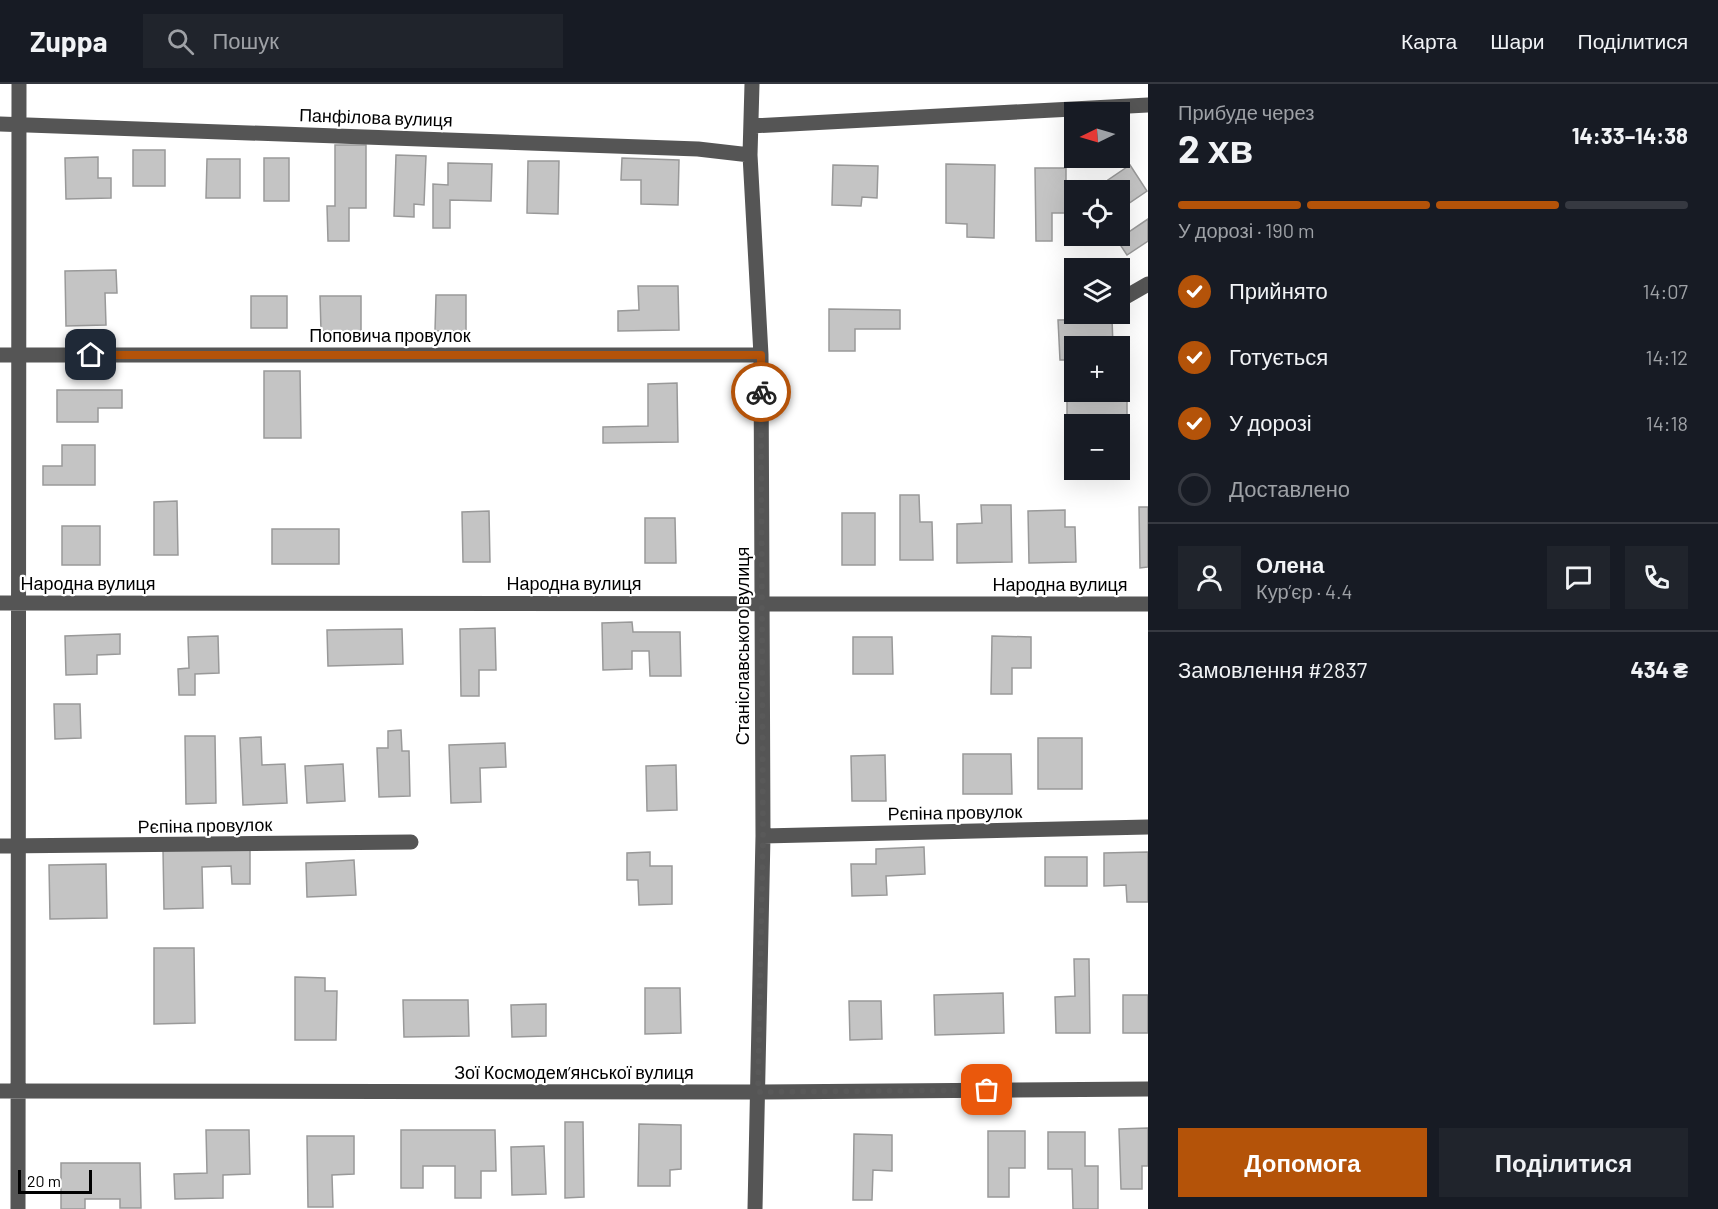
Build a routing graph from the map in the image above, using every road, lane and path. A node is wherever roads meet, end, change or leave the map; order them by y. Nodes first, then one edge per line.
1 (18, 84) edge
2 (752, 84) edge
3 (1148, 105) edge
4 (0, 124) edge
5 (18, 124) junction
6 (751, 126) junction
7 (750, 155) junction
8 (1148, 284) edge
9 (1130, 294) edge
10 (0, 355) edge
11 (19, 355) junction
12 (761, 355) junction
13 (0, 603) edge
14 (20, 603) junction
15 (761, 603) junction
16 (1148, 604) edge
17 (1148, 828) edge
18 (763, 836) junction
19 (411, 842) dead end
20 (0, 846) edge
21 (19, 846) junction
22 (1148, 1089) edge
23 (18, 1090) junction
24 (0, 1091) edge
25 (758, 1092) junction
26 (18, 1209) edge
27 (755, 1209) edge

1 - 5 street
2 - 6 street, Станіславського вулиця
3 - 6 street
4 - 5 street, Панфілова вулиця
5 - 7 street, Панфілова вулиця
5 - 11 street
6 - 7 street, Станіславського вулиця
7 - 12 street, Станіславського вулиця
8 - 9 street
10 - 11 street, Поповича провулок
11 - 12 street, Поповича провулок
11 - 14 street
12 - 15 street, Станіславського вулиця
13 - 14 street, Народна вулиця
14 - 15 street, Народна вулиця
14 - 21 street
15 - 16 street, Народна вулиця
15 - 18 street, Станіславського вулиця
17 - 18 street, Рєпіна провулок
18 - 25 street, Станіславського вулиця
19 - 21 street, Рєпіна провулок
20 - 21 street, Рєпіна провулок
21 - 23 street
22 - 25 street, Зої Космодем’янської вулиця
23 - 24 street, Зої Космодем’янської вулиця
23 - 25 street, Зої Космодем’янської вулиця
23 - 26 street
25 - 27 street, Станіславського вулиця

